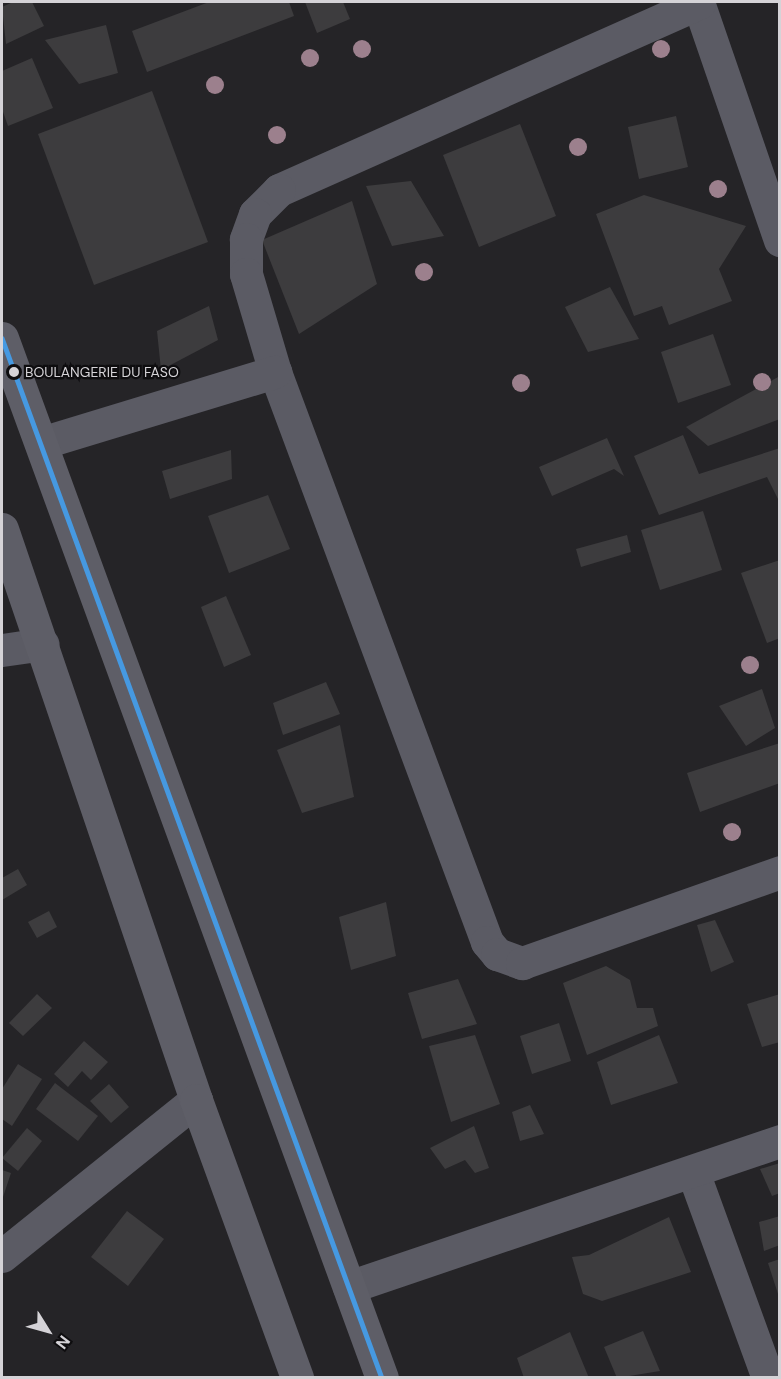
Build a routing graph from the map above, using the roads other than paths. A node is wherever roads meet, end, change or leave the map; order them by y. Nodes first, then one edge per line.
1 (699, 2) edge
2 (780, 240) edge
3 (2, 338) edge
4 (275, 372) junction
5 (41, 443) junction
6 (2, 529) edge
7 (44, 644) junction
8 (2, 650) edge
9 (780, 872) edge
10 (196, 1100) junction
11 (780, 1141) edge
12 (693, 1172) junction
13 (2, 1256) edge
14 (349, 1287) junction
15 (297, 1377) edge
16 (382, 1377) edge
17 (768, 1377) edge

1 - 2 street
1 - 4 street
3 - 5 main road
4 - 5 street
4 - 9 street
5 - 14 main road
6 - 7 main road
7 - 8 street
7 - 10 main road
10 - 13 street
10 - 15 main road
11 - 12 street
12 - 14 street
12 - 17 street
14 - 16 main road

